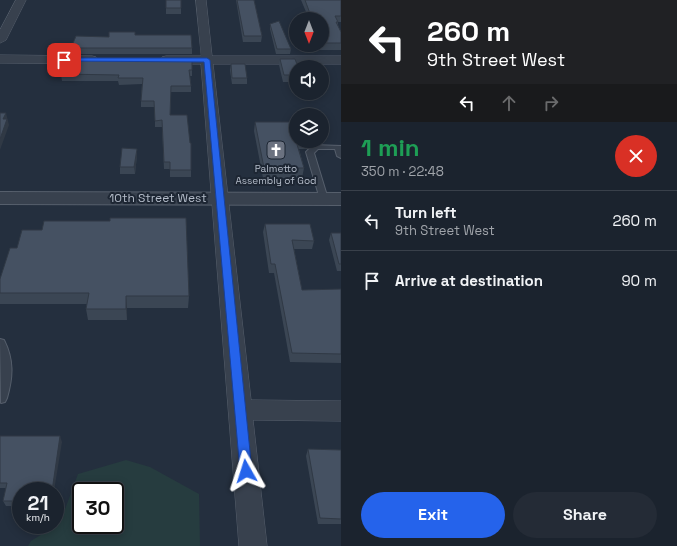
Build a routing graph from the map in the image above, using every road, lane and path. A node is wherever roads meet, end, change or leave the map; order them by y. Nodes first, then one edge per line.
1 (21, 0) edge
2 (201, 0) edge
3 (0, 40) edge
4 (0, 60) edge
5 (104, 60) edge
6 (151, 60) edge
7 (207, 60) junction
8 (341, 60) edge
9 (341, 155) edge
10 (220, 199) junction
11 (333, 199) edge
12 (1, 201) edge
13 (0, 343) edge
14 (2, 398) dead end
15 (240, 410) junction
16 (341, 411) edge
17 (253, 546) edge

1 - 3 street
2 - 7 street
4 - 5 street
6 - 7 street
7 - 8 street
7 - 10 street
9 - 11 lane
10 - 11 street, 10th Street West
10 - 12 street, 10th Street West
10 - 15 street
13 - 14 lane
15 - 16 street
15 - 17 street

